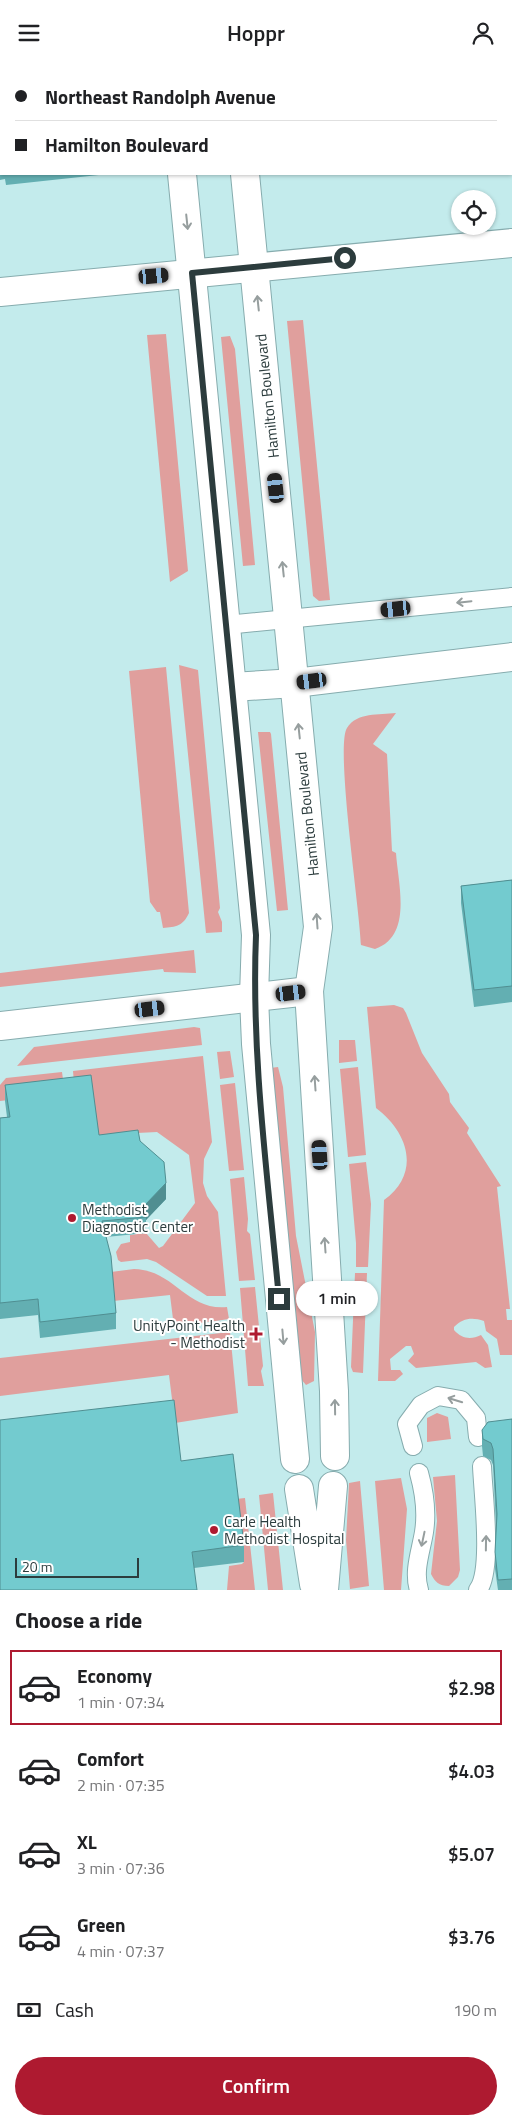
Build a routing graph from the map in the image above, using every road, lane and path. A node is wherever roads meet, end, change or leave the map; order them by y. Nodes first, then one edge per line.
1 (182, 175) edge
2 (245, 175) edge
3 (512, 243) edge
4 (254, 267) junction
5 (192, 273) junction
6 (0, 292) edge
7 (512, 597) edge
8 (288, 621) junction
9 (226, 625) junction
10 (512, 657) edge
11 (295, 683) junction
12 (232, 687) junction
13 (310, 991) junction
14 (254, 997) junction
15 (0, 1027) edge
16 (478, 1437) dead end
17 (413, 1445) dead end
18 (335, 1456) dead end
19 (295, 1459) dead end
20 (482, 1466) edge
21 (419, 1473) dead end
22 (333, 1486) dead end
23 (299, 1489) dead end
24 (315, 1590) edge
25 (324, 1590) edge
26 (419, 1590) edge
27 (478, 1590) edge

1 -> 5 street
2 - 4 street, Hamilton Boulevard
3 - 4 street
4 - 5 street
8 -> 4 street, Hamilton Boulevard
5 - 6 street
5 - 9 street
7 -> 8 lane
8 - 9 lane
8 - 11 street, Hamilton Boulevard
9 - 12 street
10 - 11 street
11 - 12 street
13 -> 11 street, Hamilton Boulevard
12 - 14 street
13 - 14 street
18 -> 13 street, Hamilton Boulevard
14 - 15 street
14 -> 19 street
16 -> 17 lane
27 -> 20 lane
21 -> 26 lane
22 - 25 street
23 - 24 street

